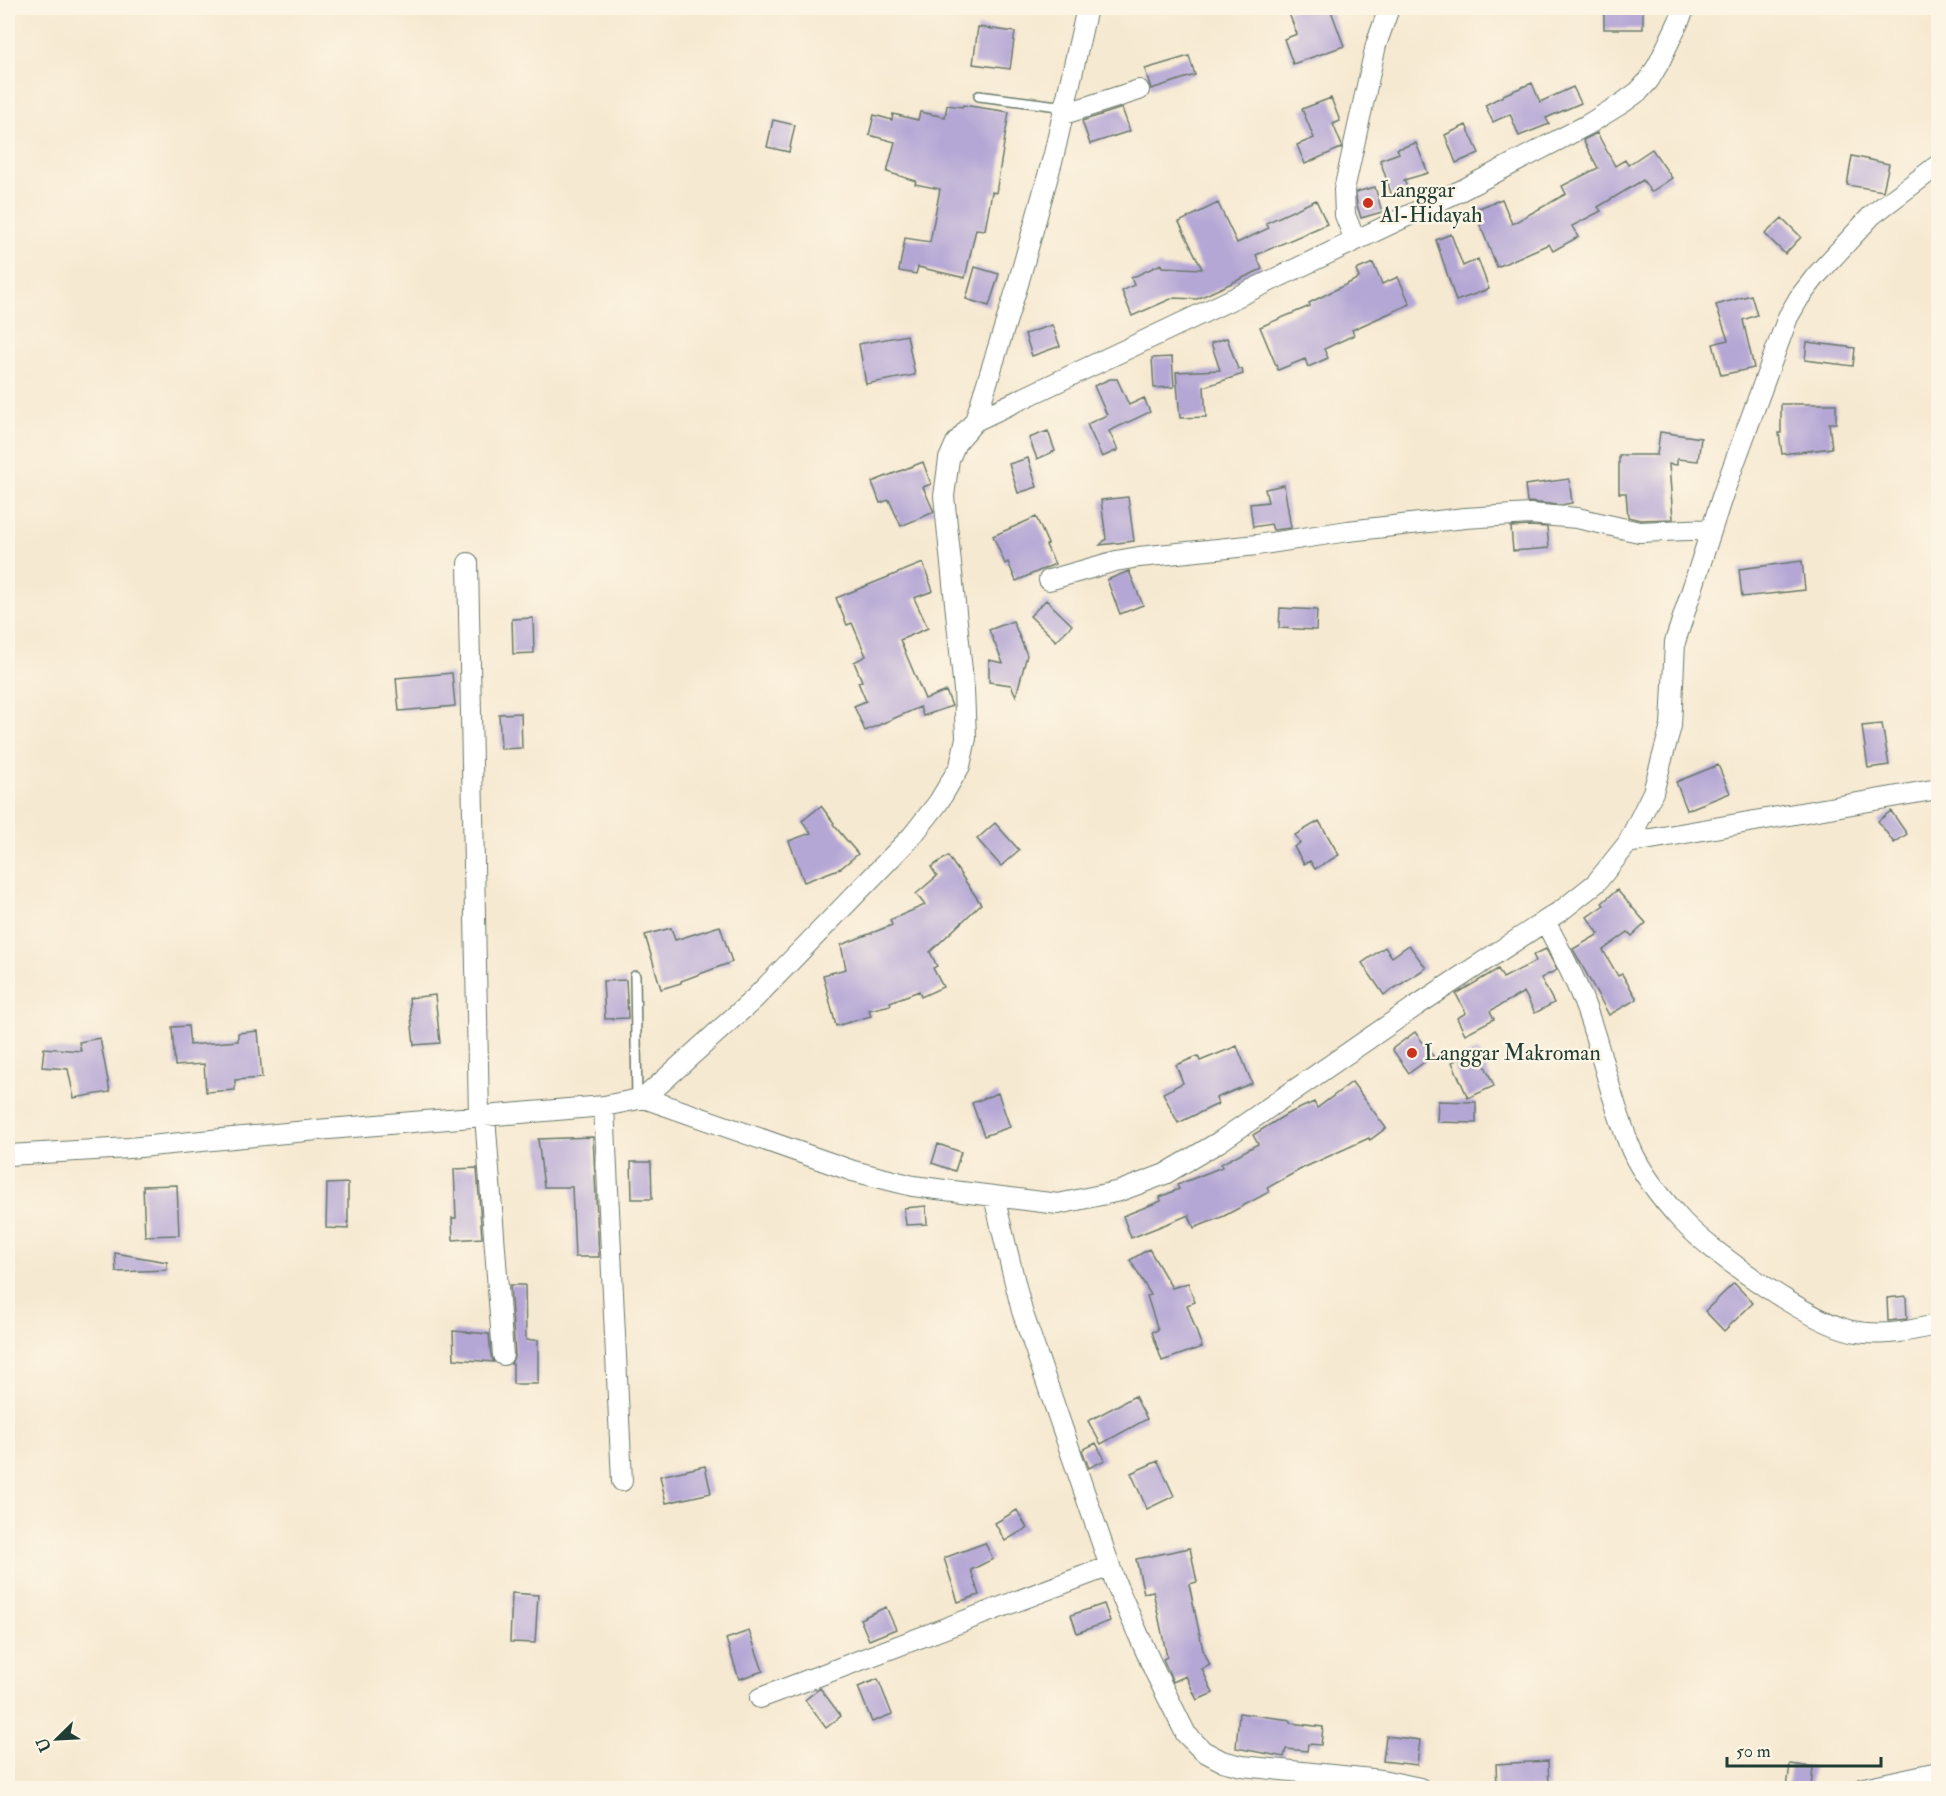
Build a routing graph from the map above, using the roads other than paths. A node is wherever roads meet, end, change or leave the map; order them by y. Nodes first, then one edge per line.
1 (1087, 8) edge
2 (1389, 8) edge
3 (1685, 8) edge
4 (1139, 90) dead end
5 (979, 96) dead end
6 (1065, 110) junction
7 (1938, 165) edge
8 (1355, 240) junction
9 (975, 422) junction
10 (1711, 529) junction
11 (468, 563) dead end
12 (1049, 580) dead end
13 (1938, 789) edge
14 (1628, 843) junction
15 (1545, 921) junction
16 (635, 976) dead end
17 (640, 1099) junction
18 (604, 1106) junction
19 (482, 1116) junction
20 (8, 1155) edge
21 (994, 1197) junction
22 (1938, 1324) edge
23 (503, 1355) dead end
24 (622, 1481) dead end
25 (1110, 1566) junction
26 (760, 1698) dead end
27 (1938, 1772) edge
28 (1420, 1788) edge
29 (1864, 1788) edge

1 - 6 street
2 - 8 street
3 - 8 street
4 - 6 street
5 - 6 lane
6 - 9 street
7 - 10 street
8 - 9 street
9 - 17 street
10 - 12 street
10 - 14 street
11 - 19 street
13 - 14 street
14 - 15 street
15 - 21 street
15 - 22 street
16 - 17 lane
17 - 18 street
17 - 21 street
18 - 19 street
18 - 24 street
19 - 20 street
19 - 23 street
21 - 25 street
25 - 26 street
25 - 28 street
27 - 29 street

